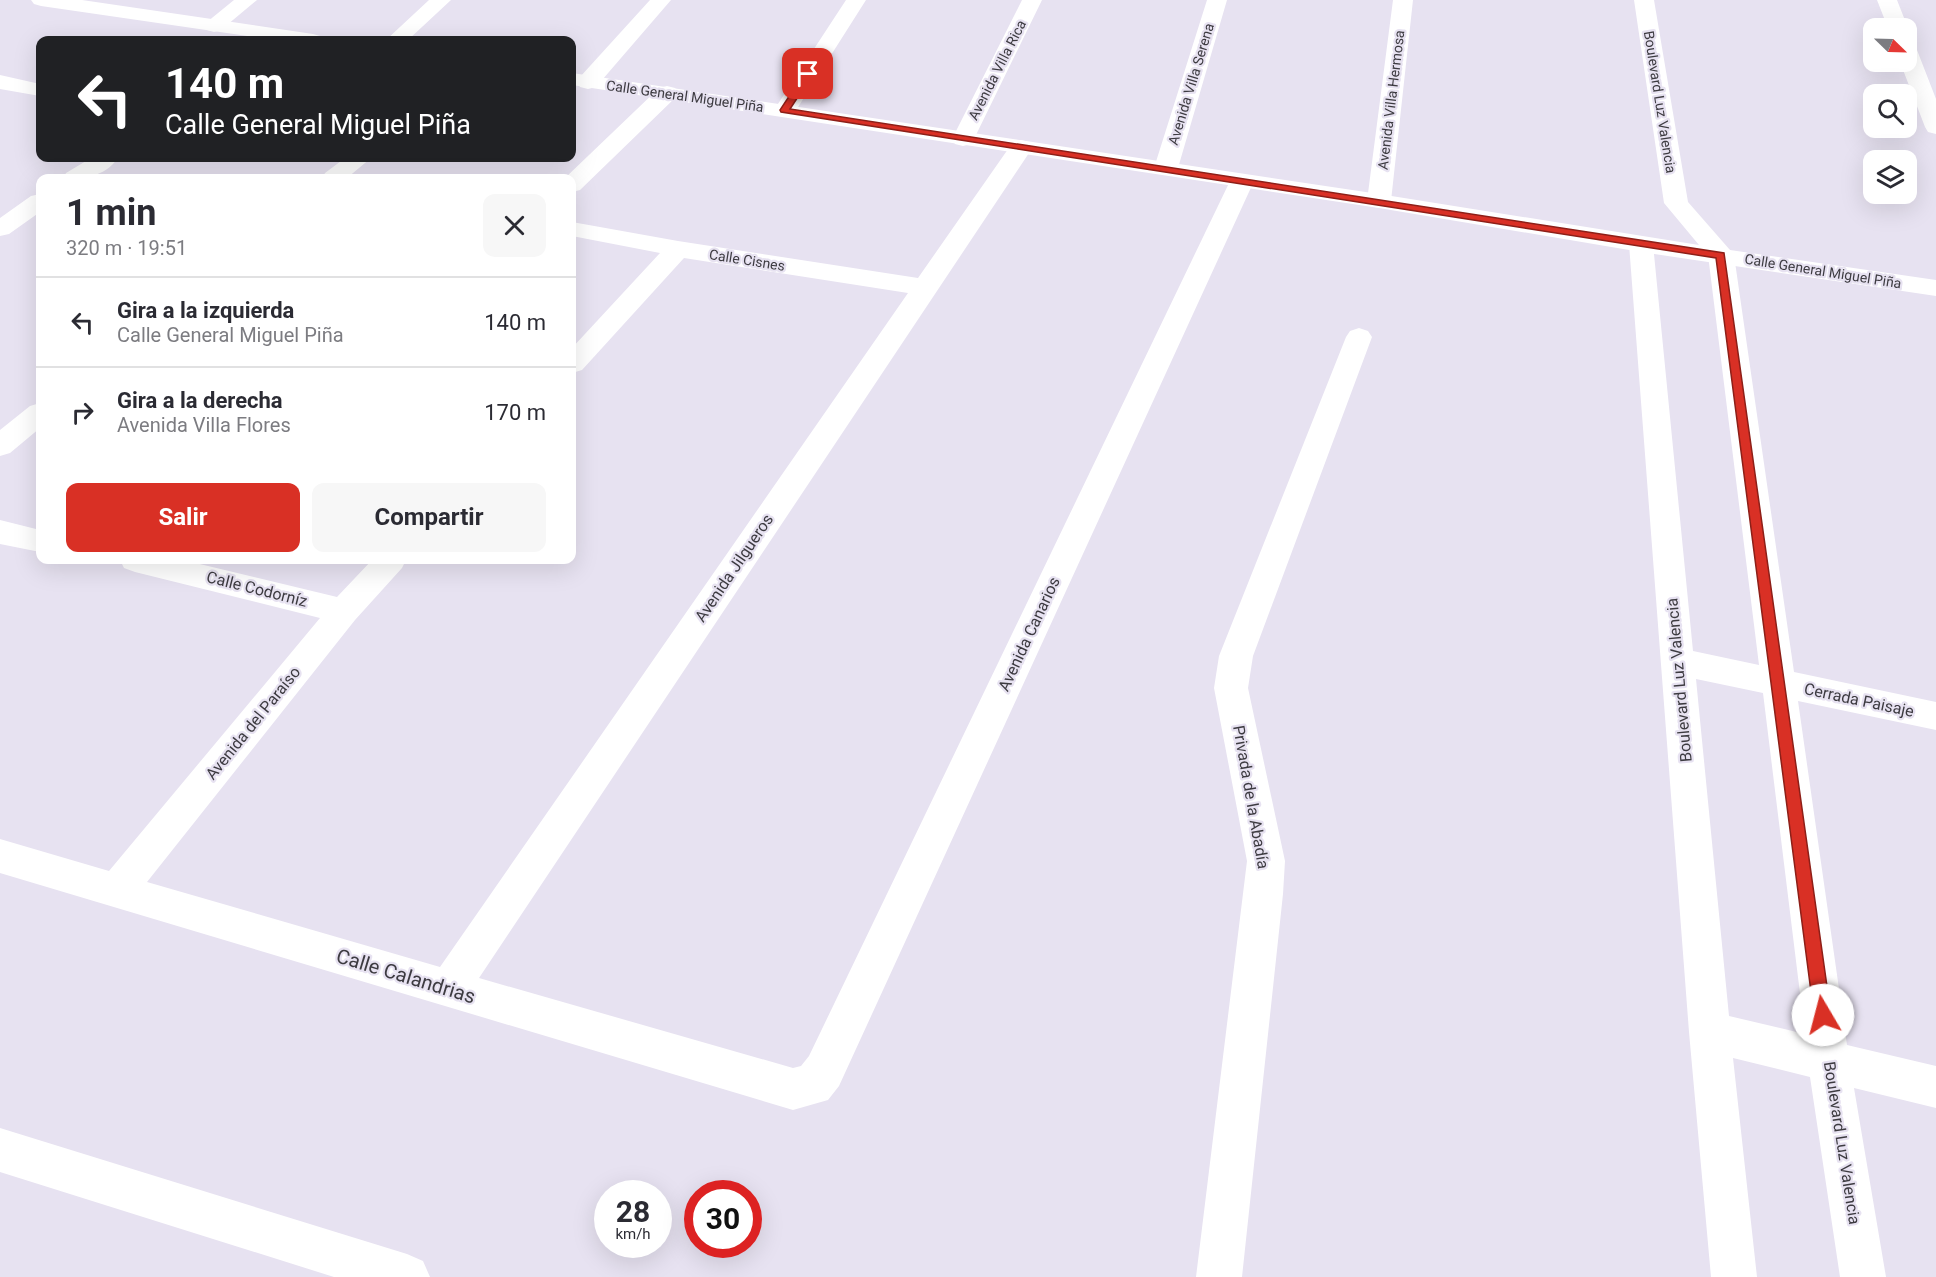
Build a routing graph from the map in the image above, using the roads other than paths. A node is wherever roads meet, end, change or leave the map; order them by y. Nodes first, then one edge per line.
1 (42, 0) edge
2 (247, 0) edge
3 (441, 0) edge
4 (661, 0) edge
5 (856, 0) edge
6 (1032, 0) edge
7 (1216, 0) edge
8 (1403, 0) edge
9 (1644, 0) edge
10 (1887, 0) edge
11 (1894, 18) edge
12 (214, 26) junction
13 (284, 36) edge
14 (400, 36) edge
15 (1915, 72) edge
16 (580, 80) edge
17 (0, 82) edge
18 (36, 89) edge
19 (667, 93) junction
20 (785, 110) junction
21 (1936, 127) edge
22 (963, 139) junction
23 (1021, 147) junction
24 (100, 162) edge
25 (354, 162) edge
26 (1166, 168) junction
27 (80, 174) edge
28 (338, 174) edge
29 (576, 181) edge
30 (1242, 181) junction
31 (1379, 201) junction
32 (1676, 203) junction
33 (36, 204) edge
34 (0, 229) edge
35 (576, 230) edge
36 (1641, 244) junction
37 (678, 249) junction
38 (1720, 255) junction
39 (924, 287) junction
40 (1936, 288) edge
41 (1359, 337) dead end
42 (576, 360) edge
43 (36, 416) edge
44 (0, 446) edge
45 (0, 532) edge
46 (36, 540) edge
47 (181, 564) edge
48 (387, 564) edge
49 (344, 611) junction
50 (1677, 661) junction
51 (1777, 682) junction
52 (1936, 716) edge
53 (0, 856) edge
54 (117, 889) junction
55 (448, 989) junction
56 (1710, 1032) junction
57 (1829, 1062) junction
58 (813, 1085) joint
59 (1936, 1087) edge
60 (0, 1150) edge
61 (407, 1277) edge
62 (1219, 1277) edge
63 (1734, 1277) edge
64 (1863, 1277) edge

1 - 12 street
2 - 12 street
3 - 14 street
4 - 16 street
5 - 20 street
6 - 22 street, Avenida Villa Rica
7 - 26 street, Avenida Villa Serena
8 - 31 street, Avenida Villa Hermosa
9 - 32 street, Boulevard Luz Valencia
10 - 11 street
12 - 13 street
15 - 21 street
16 - 19 street, Calle General Miguel Piña
17 - 18 street
19 - 20 street, Calle General Miguel Piña
19 - 29 street
20 - 22 street, Calle General Miguel Piña
22 - 23 street, Calle General Miguel Piña
23 - 26 street, Calle General Miguel Piña
23 - 39 street, Avenida Jilgueros
24 - 27 street
25 - 28 street
26 - 30 street, Calle General Miguel Piña
30 - 31 street, Calle General Miguel Piña
30 - 58 street, Avenida Canarios
31 - 36 street, Calle General Miguel Piña
32 - 36 street
32 - 38 street
33 - 34 street
35 - 37 street, Calle Cisnes
36 - 38 street, Calle General Miguel Piña
36 - 50 street, Boulevard Luz Valencia
37 - 39 street, Calle Cisnes
37 - 42 street
38 - 40 street, Calle General Miguel Piña
38 - 51 street, Boulevard Luz Valencia
39 - 55 street, Avenida Jilgueros
41 - 62 street, Privada de la Abadía
43 - 44 street
45 - 46 street
47 - 49 street, Calle Codorníz
48 - 49 street, Avenida del Paraíso
49 - 54 street, Avenida del Paraíso
50 - 51 street, Cerrada Paisaje
50 - 56 street, Boulevard Luz Valencia
51 - 52 street, Cerrada Paisaje
51 - 57 street, Boulevard Luz Valencia
53 - 54 street, Calle Calandrias
54 - 55 street, Calle Calandrias
55 - 58 street, Calle Calandrias
56 - 57 street
56 - 63 street, Boulevard Luz Valencia
57 - 59 street
57 - 64 street, Boulevard Luz Valencia
60 - 61 street

